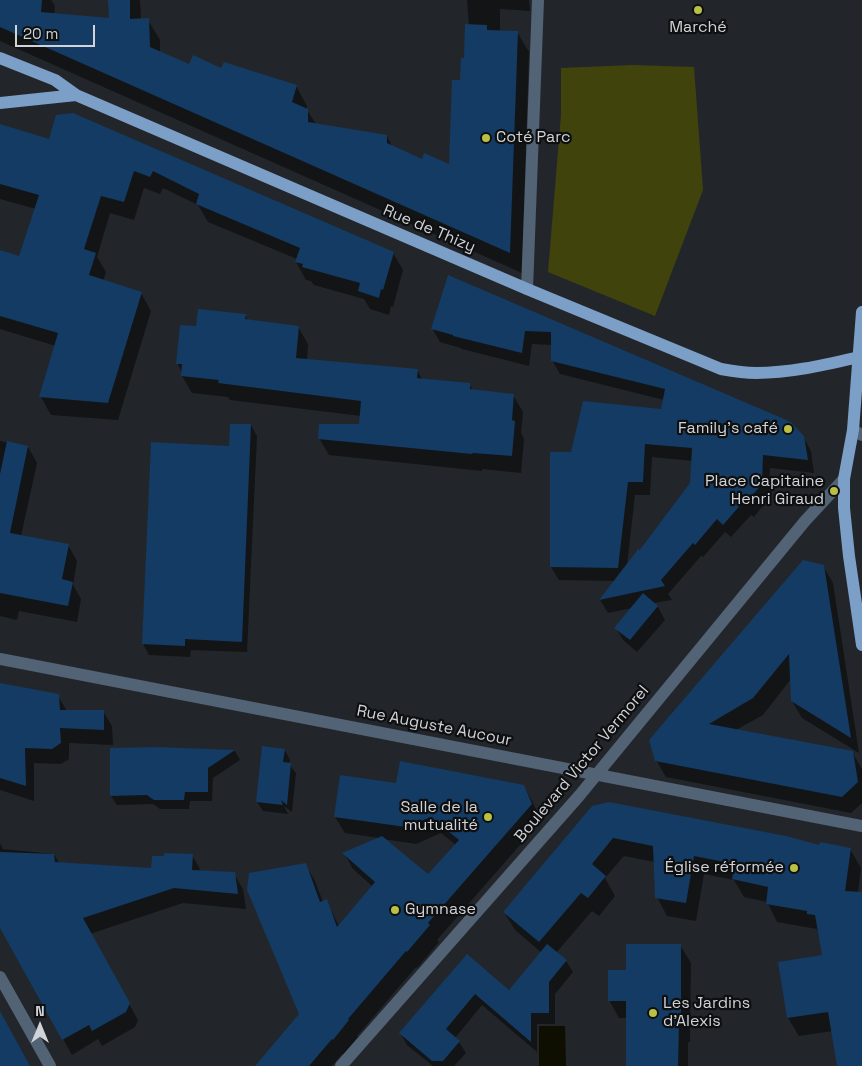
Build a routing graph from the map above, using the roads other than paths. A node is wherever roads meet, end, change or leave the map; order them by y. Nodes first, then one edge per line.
1 (538, 0) edge
2 (0, 58) edge
3 (76, 94) junction
4 (0, 103) edge
5 (527, 289) junction
6 (862, 312) edge
7 (860, 356) edge
8 (857, 432) edge
9 (844, 479) junction
10 (862, 645) edge
11 (0, 659) edge
12 (597, 774) junction
13 (862, 826) edge
14 (0, 977) edge
15 (50, 1066) edge
16 (341, 1066) edge

1 - 5 street
2 - 3 main road, Rue de Thizy
3 - 4 main road
3 - 5 main road, Rue de Thizy
5 - 7 main road, Rue de Thizy
6 - 7 main road
7 - 8 main road
8 - 9 main road
9 - 10 main road
9 - 12 street, Boulevard Victor Vermorel
11 - 12 street, Rue Auguste Aucour
12 - 13 street, Rue Auguste Aucour
12 - 16 street, Boulevard Victor Vermorel
14 - 15 street

